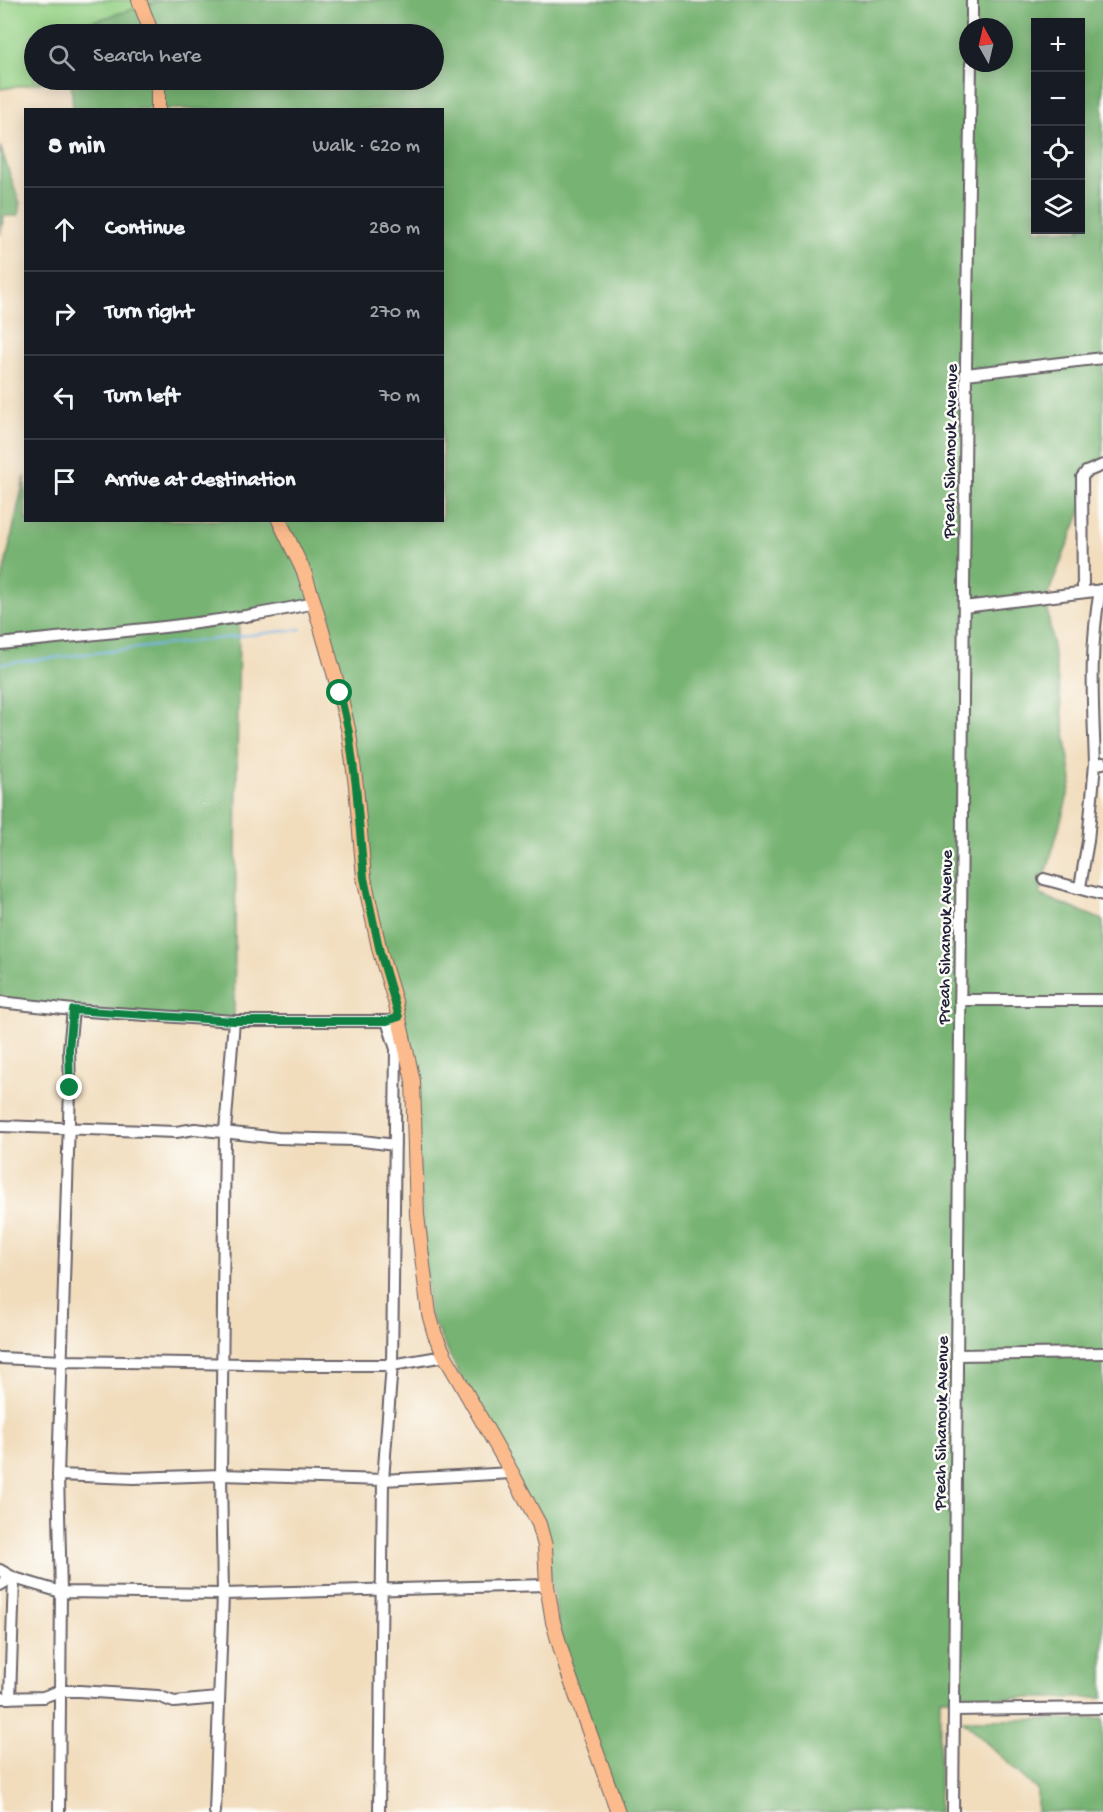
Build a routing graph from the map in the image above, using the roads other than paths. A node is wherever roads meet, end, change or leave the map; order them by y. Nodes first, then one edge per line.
1 (139, 0) edge
2 (972, 0) edge
3 (972, 18) edge
4 (148, 24) edge
5 (971, 72) edge
6 (158, 90) edge
7 (158, 108) edge
8 (1103, 348) edge
9 (1100, 358) edge
10 (966, 374) junction
11 (1103, 465) edge
12 (280, 522) edge
13 (1101, 590) edge
14 (1083, 591) junction
15 (315, 603) junction
16 (964, 607) junction
17 (0, 644) edge
18 (1099, 764) edge
19 (1097, 802) edge
20 (1044, 879) dead end
21 (1080, 887) junction
22 (1103, 895) edge
23 (960, 1000) junction
24 (1103, 1000) edge
25 (0, 1002) edge
26 (73, 1010) junction
27 (393, 1019) junction
28 (234, 1021) junction
29 (0, 1126) edge
30 (68, 1129) junction
31 (225, 1131) junction
32 (395, 1145) junction
33 (394, 1159) junction
34 (415, 1161) junction
35 (1103, 1353) edge
36 (957, 1355) junction
37 (445, 1356) junction
38 (0, 1358) edge
39 (63, 1361) junction
40 (221, 1363) junction
41 (392, 1365) junction
42 (512, 1473) junction
43 (221, 1475) junction
44 (58, 1476) junction
45 (383, 1480) junction
46 (7, 1574) edge
47 (0, 1585) edge
48 (547, 1586) junction
49 (383, 1591) junction
50 (61, 1592) junction
51 (223, 1594) junction
52 (60, 1691) junction
53 (5, 1698) edge
54 (218, 1698) junction
55 (1103, 1708) edge
56 (954, 1710) junction
57 (59, 1812) edge
58 (215, 1812) edge
59 (379, 1812) edge
60 (618, 1812) edge
61 (953, 1812) edge

1 - 4 main road
2 - 3 street
5 - 10 street, Preah Sihanouk Avenue
6 - 7 main road
8 - 9 street
9 - 10 street
10 - 16 street, Preah Sihanouk Avenue
11 - 14 street
12 - 15 main road
13 - 14 street
13 - 18 street
14 - 16 street
15 - 17 street
15 - 27 main road
16 - 23 street, Preah Sihanouk Avenue
18 - 19 street
19 - 21 street
20 - 21 street
21 - 22 street
23 - 24 street
23 - 36 street, Preah Sihanouk Avenue
25 - 26 street
26 - 28 street
26 - 30 street
27 - 28 street
27 - 32 street
27 - 34 main road
28 - 31 street
29 - 30 street
30 - 31 street
30 - 39 street
31 - 32 street
31 - 40 street
32 - 33 street
33 - 34 street
33 - 41 street
34 - 37 main road
35 - 36 street
36 - 56 street, Preah Sihanouk Avenue
37 - 41 street
37 - 42 main road
38 - 39 street
39 - 40 street
39 - 44 street
40 - 41 street
40 - 43 street
41 - 45 street
42 - 45 street
42 - 48 main road
43 - 44 street
43 - 45 street
43 - 51 street
44 - 50 street
45 - 49 street
46 - 47 street
46 - 50 street
46 - 53 street
48 - 49 street
48 - 60 main road
49 - 51 street
49 - 59 street
50 - 51 street
50 - 52 street
51 - 54 street
52 - 53 street
52 - 54 street
52 - 57 street
54 - 58 street
55 - 56 street
56 - 61 street, Preah Sihanouk Avenue

